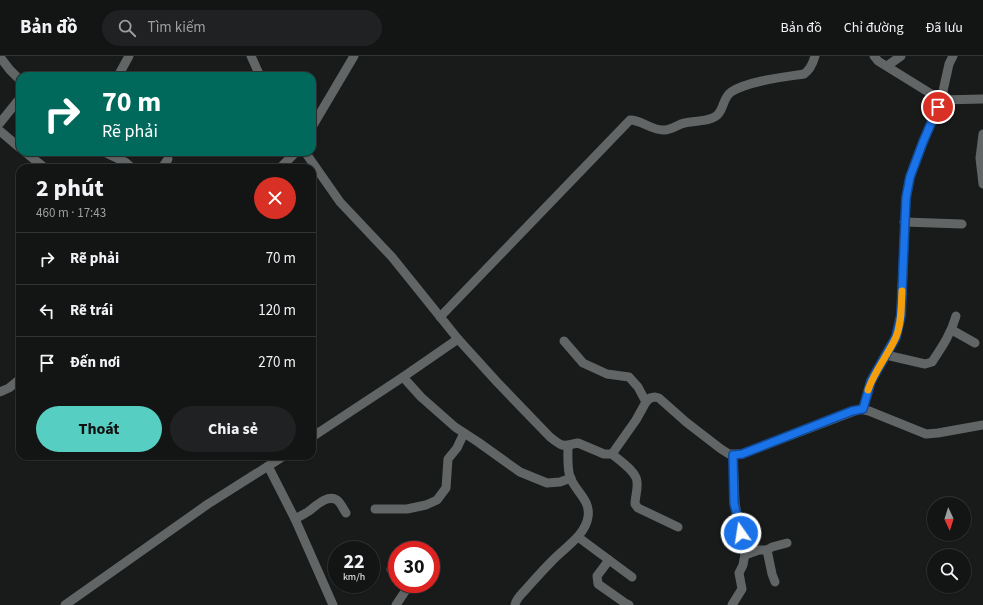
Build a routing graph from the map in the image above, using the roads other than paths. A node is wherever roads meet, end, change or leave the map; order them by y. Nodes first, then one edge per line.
1 (129, 56) edge
2 (252, 56) edge
3 (354, 56) edge
4 (816, 56) edge
5 (874, 56) edge
6 (901, 56) edge
7 (953, 56) edge
8 (0, 57) edge
9 (887, 66) junction
10 (120, 72) edge
11 (258, 72) edge
12 (16, 76) edge
13 (983, 99) edge
14 (941, 100) junction
15 (16, 105) edge
16 (316, 121) edge
17 (0, 123) edge
18 (0, 131) edge
19 (983, 134) edge
20 (16, 145) edge
21 (30, 156) edge
22 (112, 156) edge
23 (292, 156) edge
24 (168, 159) dead end
25 (40, 164) edge
26 (127, 164) edge
27 (165, 164) edge
28 (284, 164) edge
29 (316, 168) edge
30 (983, 184) edge
31 (904, 222) junction
32 (962, 224) dead end
33 (956, 316) dead end
34 (440, 317) junction
35 (952, 330) junction
36 (458, 338) junction
37 (564, 341) dead end
38 (976, 343) dead end
39 (886, 355) junction
40 (403, 377) junction
41 (16, 382) edge
42 (0, 392) edge
43 (646, 402) junction
44 (863, 409) junction
45 (983, 425) edge
46 (316, 434) edge
47 (464, 434) junction
48 (568, 446) junction
49 (612, 454) junction
50 (733, 455) junction
51 (278, 460) edge
52 (268, 466) junction
53 (570, 478) junction
54 (375, 509) dead end
55 (346, 513) dead end
56 (295, 519) junction
57 (678, 527) dead end
58 (578, 537) junction
59 (788, 543) dead end
60 (767, 550) junction
61 (745, 555) junction
62 (609, 560) junction
63 (632, 577) dead end
64 (775, 582) dead end
65 (404, 593) edge
66 (65, 605) edge
67 (333, 605) edge
68 (396, 605) edge
69 (515, 605) edge
70 (629, 605) edge
71 (732, 605) edge

1 - 10 street
2 - 11 street
3 - 16 street
4 - 34 street
5 - 9 street
6 - 9 street
7 - 14 street
8 - 12 street
9 - 14 street
13 - 14 street
14 - 31 street
15 - 17 street
18 - 20 street
19 - 30 street
21 - 25 street
22 - 26 street
23 - 28 street
24 - 27 street
29 - 34 street
31 - 32 street
31 - 39 street
33 - 35 street
34 - 36 street
35 - 38 street
35 - 39 street
36 - 40 street
36 - 48 street
37 - 43 street
39 - 44 street
40 - 46 street
40 - 47 street
41 - 42 street
43 - 49 street
43 - 50 street
44 - 45 street
44 - 50 street
47 - 53 street
47 - 54 street
48 - 49 street
48 - 53 street
49 - 57 street
50 - 61 street
51 - 52 street
52 - 56 street
52 - 66 street
53 - 58 street
55 - 56 street
56 - 67 street
58 - 62 street
58 - 69 street
59 - 60 street
60 - 61 street
60 - 64 street
61 - 71 street
62 - 63 street
62 - 70 street
65 - 68 street

